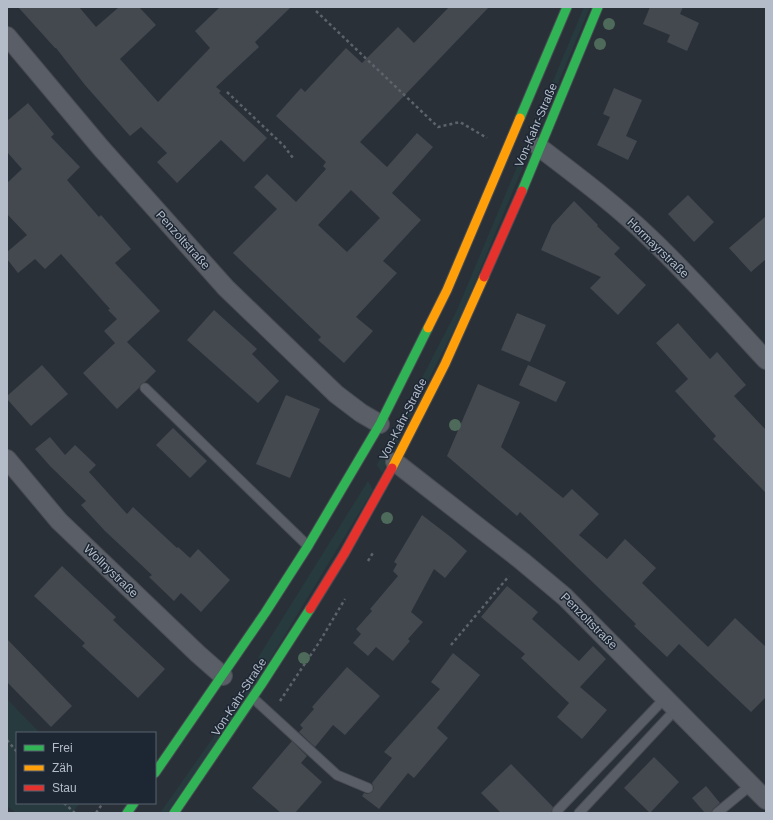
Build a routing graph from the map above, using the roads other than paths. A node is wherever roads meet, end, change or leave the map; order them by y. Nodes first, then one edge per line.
1 (567, 7) edge
2 (598, 7) edge
3 (7, 36) edge
4 (539, 147) junction
5 (766, 360) edge
6 (145, 388) dead end
7 (380, 424) junction
8 (7, 459) edge
9 (395, 462) junction
10 (308, 546) junction
11 (224, 676) junction
12 (253, 698) junction
13 (671, 704) junction
14 (156, 772) edge
15 (751, 785) junction
16 (368, 788) dead end
17 (766, 800) edge
18 (133, 804) edge
19 (557, 811) dead end
20 (127, 813) edge
21 (174, 813) edge
22 (579, 813) edge
23 (717, 813) edge

1 - 7 main road, Von-Kahr-Straße
2 - 4 main road, Von-Kahr-Straße
3 - 7 street, Penzoltstraße
4 - 5 street, Hormayrstraße
4 - 9 main road, Von-Kahr-Straße
6 - 10 lane
7 - 10 main road, Von-Kahr-Straße
8 - 11 street, Wollnystraße
9 - 12 main road, Von-Kahr-Straße
9 - 13 street, Penzoltstraße
10 - 11 main road, Von-Kahr-Straße
11 - 14 main road, Von-Kahr-Straße
12 - 16 lane
12 - 21 main road, Von-Kahr-Straße
13 - 15 street, Penzoltstraße
13 - 19 lane
13 - 22 lane
15 - 17 street, Penzoltstraße
15 - 23 lane
18 - 20 main road

